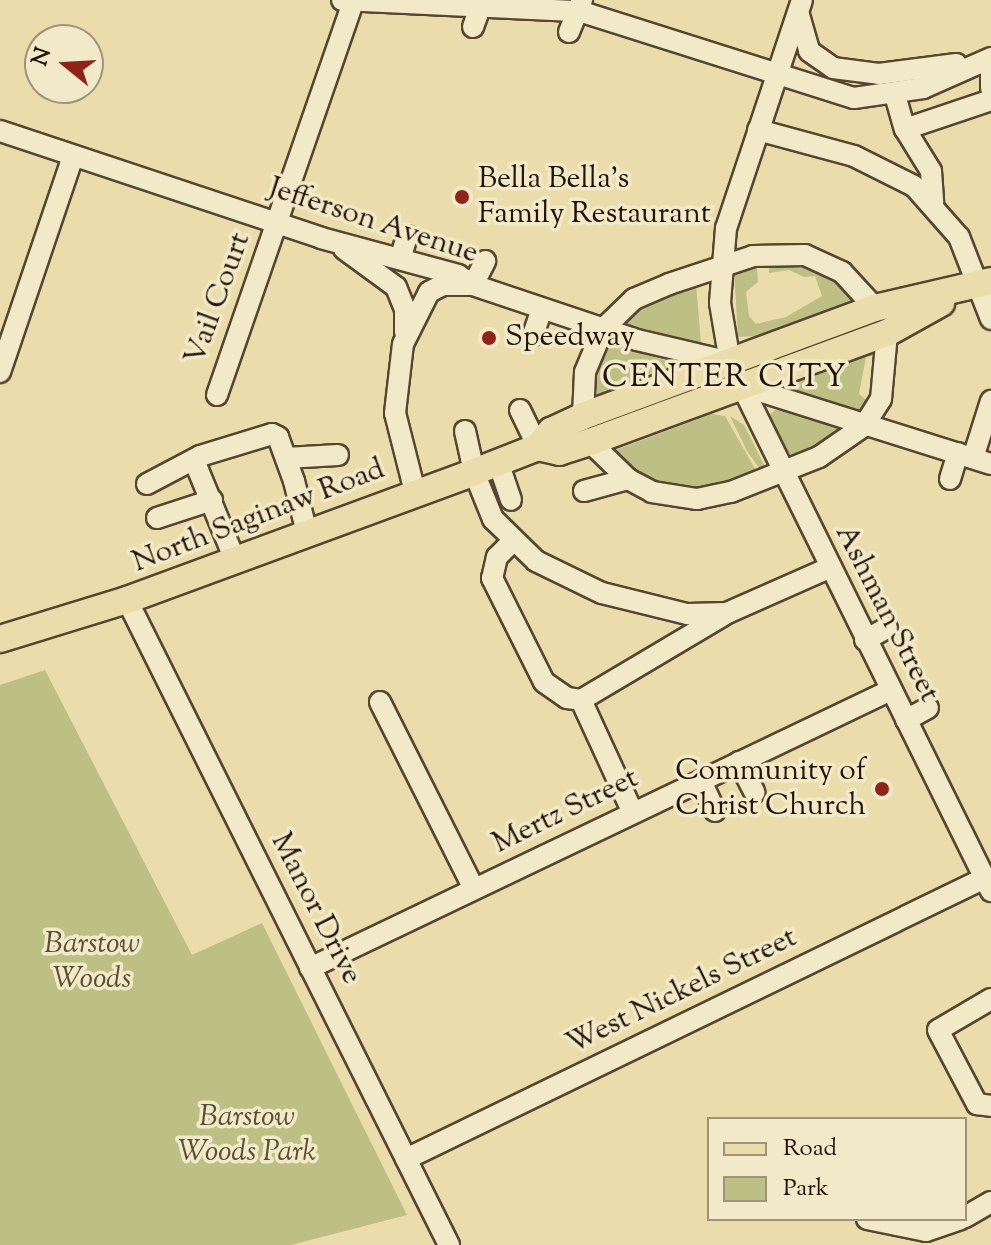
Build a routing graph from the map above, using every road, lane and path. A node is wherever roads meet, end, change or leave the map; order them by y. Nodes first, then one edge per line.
1 (349, 1) edge
2 (800, 4) edge
3 (580, 6) edge
4 (569, 32) dead end
5 (991, 57) edge
6 (991, 66) edge
7 (776, 76) junction
8 (991, 88) edge
9 (895, 95) junction
10 (991, 100) edge
11 (905, 129) junction
12 (758, 130) junction
13 (0, 131) edge
14 (73, 156) junction
15 (933, 203) junction
16 (279, 224) junction
17 (407, 236) dead end
18 (321, 238) junction
19 (401, 256) junction
20 (485, 261) dead end
21 (721, 267) junction
22 (473, 285) junction
23 (978, 285) edge
24 (875, 308) junction
25 (542, 309) junction
26 (991, 319) edge
27 (603, 329) junction
28 (887, 333) junction
29 (533, 335) dead end
30 (403, 344) junction
31 (0, 372) edge
32 (735, 373) junction
33 (217, 395) dead end
34 (881, 399) junction
35 (991, 401) edge
36 (520, 410) dead end
37 (583, 416) junction
38 (864, 426) junction
39 (465, 431) dead end
40 (903, 436) junction
41 (590, 442) junction
42 (538, 447) junction
43 (338, 455) dead end
44 (286, 458) junction
45 (974, 458) edge
46 (194, 460) junction
47 (486, 467) junction
48 (782, 472) junction
49 (628, 479) junction
50 (950, 479) dead end
51 (147, 484) dead end
52 (584, 491) dead end
53 (415, 492) junction
54 (212, 500) junction
55 (511, 500) dead end
56 (157, 518) dead end
57 (307, 533) junction
58 (513, 541) junction
59 (235, 560) junction
60 (829, 568) junction
61 (127, 600) junction
62 (727, 613) junction
63 (887, 628) dead end
64 (0, 639) edge
65 (865, 640) junction
66 (891, 690) junction
67 (581, 700) junction
68 (380, 702) dead end
69 (928, 708) dead end
70 (906, 720) junction
71 (739, 762) junction
72 (701, 781) junction
73 (754, 792) dead end
74 (715, 811) dead end
75 (633, 813) junction
76 (988, 885) edge
77 (474, 889) junction
78 (310, 968) junction
79 (991, 999) edge
80 (991, 1106) edge
81 (406, 1159) junction
82 (991, 1202) edge
83 (967, 1216) edge
84 (877, 1221) edge
85 (954, 1221) edge
86 (449, 1245) edge

1 - 3 street
1 - 16 street, Vail Court
2 - 5 street
2 - 7 street, Ashman Street
3 - 4 street
3 - 7 street
5 - 9 street
6 - 8 street
7 - 9 street
7 - 12 street, Ashman Street
9 - 11 street
10 - 11 street
11 - 15 street
12 - 15 street
12 - 21 street, Ashman Street
13 - 14 street, Jefferson Avenue
14 - 16 street, Jefferson Avenue
14 - 31 street
15 - 23 street
16 - 18 street, Jefferson Avenue
16 - 33 street, Vail Court
17 - 19 street
18 - 19 street, Jefferson Avenue
18 - 30 street
19 - 22 street, Jefferson Avenue
20 - 22 street
21 - 24 street
21 - 27 street
21 - 32 street, Ashman Street
22 - 25 street, Jefferson Avenue
22 - 30 street
23 - 24 main road
23 - 26 street
23 - 28 main road, North Saginaw Road
24 - 32 main road
25 - 27 street, Jefferson Avenue
25 - 29 street
27 - 32 street, Jefferson Avenue
27 - 37 street
28 - 32 main road, North Saginaw Road
28 - 34 street
30 - 53 street
32 - 37 main road, North Saginaw Road
32 - 38 street, Jefferson Avenue
32 - 41 main road, North Saginaw Road
32 - 48 street, Ashman Street
34 - 38 street
34 - 40 street
35 - 45 street
36 - 42 street
37 - 42 main road, North Saginaw Road
38 - 40 street, Jefferson Avenue
38 - 48 street
39 - 47 street
40 - 45 street, Jefferson Avenue
41 - 42 main road, North Saginaw Road
41 - 49 street
42 - 47 main road, North Saginaw Road
43 - 44 street
44 - 46 street
44 - 57 street
45 - 50 street
46 - 51 street
46 - 54 street
47 - 53 main road, North Saginaw Road
47 - 55 street
47 - 58 street
48 - 49 street
48 - 60 street, Ashman Street
49 - 52 street
53 - 57 main road, North Saginaw Road
54 - 56 street
54 - 59 street
57 - 59 main road, North Saginaw Road
58 - 62 street
58 - 67 street
59 - 61 main road, North Saginaw Road
60 - 62 street
60 - 65 street, Ashman Street
61 - 64 main road, North Saginaw Road
61 - 78 street, Manor Drive
62 - 67 street
63 - 65 street
65 - 66 street, Ashman Street
66 - 70 street, Ashman Street
66 - 71 street, Mertz Street
67 - 75 street
68 - 77 street
69 - 70 street
70 - 76 street, Ashman Street
71 - 72 street, Mertz Street
71 - 73 street
72 - 74 street
72 - 75 street, Mertz Street
75 - 77 street, Mertz Street
76 - 81 street, West Nickels Street
77 - 78 street, Mertz Street
78 - 81 street, Manor Drive
79 - 80 street
81 - 86 street, Manor Drive
82 - 83 street
84 - 85 street

